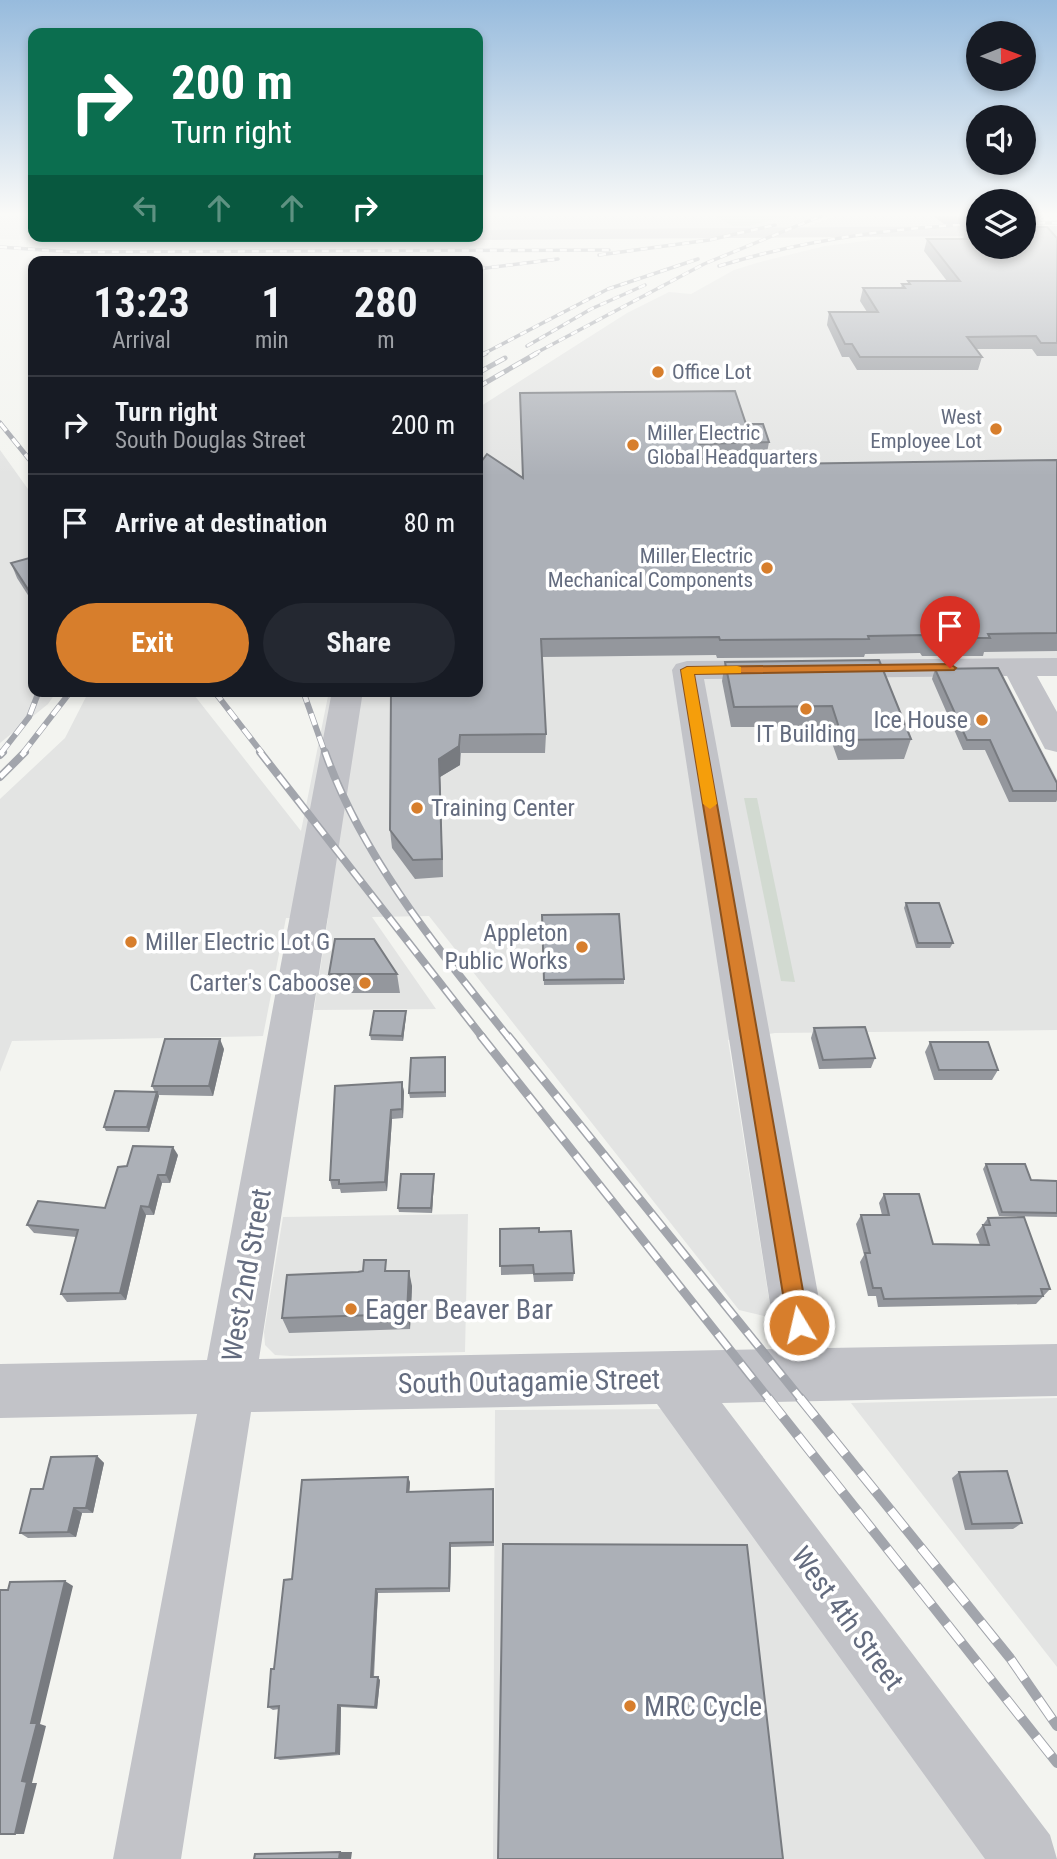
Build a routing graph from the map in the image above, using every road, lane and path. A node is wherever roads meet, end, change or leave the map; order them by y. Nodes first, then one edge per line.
1 (1017, 667) junction
2 (1057, 667) edge
3 (347, 697) edge
4 (1057, 742) edge
5 (1057, 1370) edge
6 (807, 1376) junction
7 (670, 1378) junction
8 (227, 1387) junction
9 (0, 1391) edge
10 (147, 1859) edge
11 (1026, 1859) edge

1 - 2 street
1 - 4 street
1 - 6 street
3 - 8 street, West 2nd Street
5 - 6 street, South Outagamie Street
6 - 7 street, South Outagamie Street
7 - 8 street, South Outagamie Street
7 - 11 street, West 4th Street
8 - 9 street, South Outagamie Street
8 - 10 street, West 2nd Street

